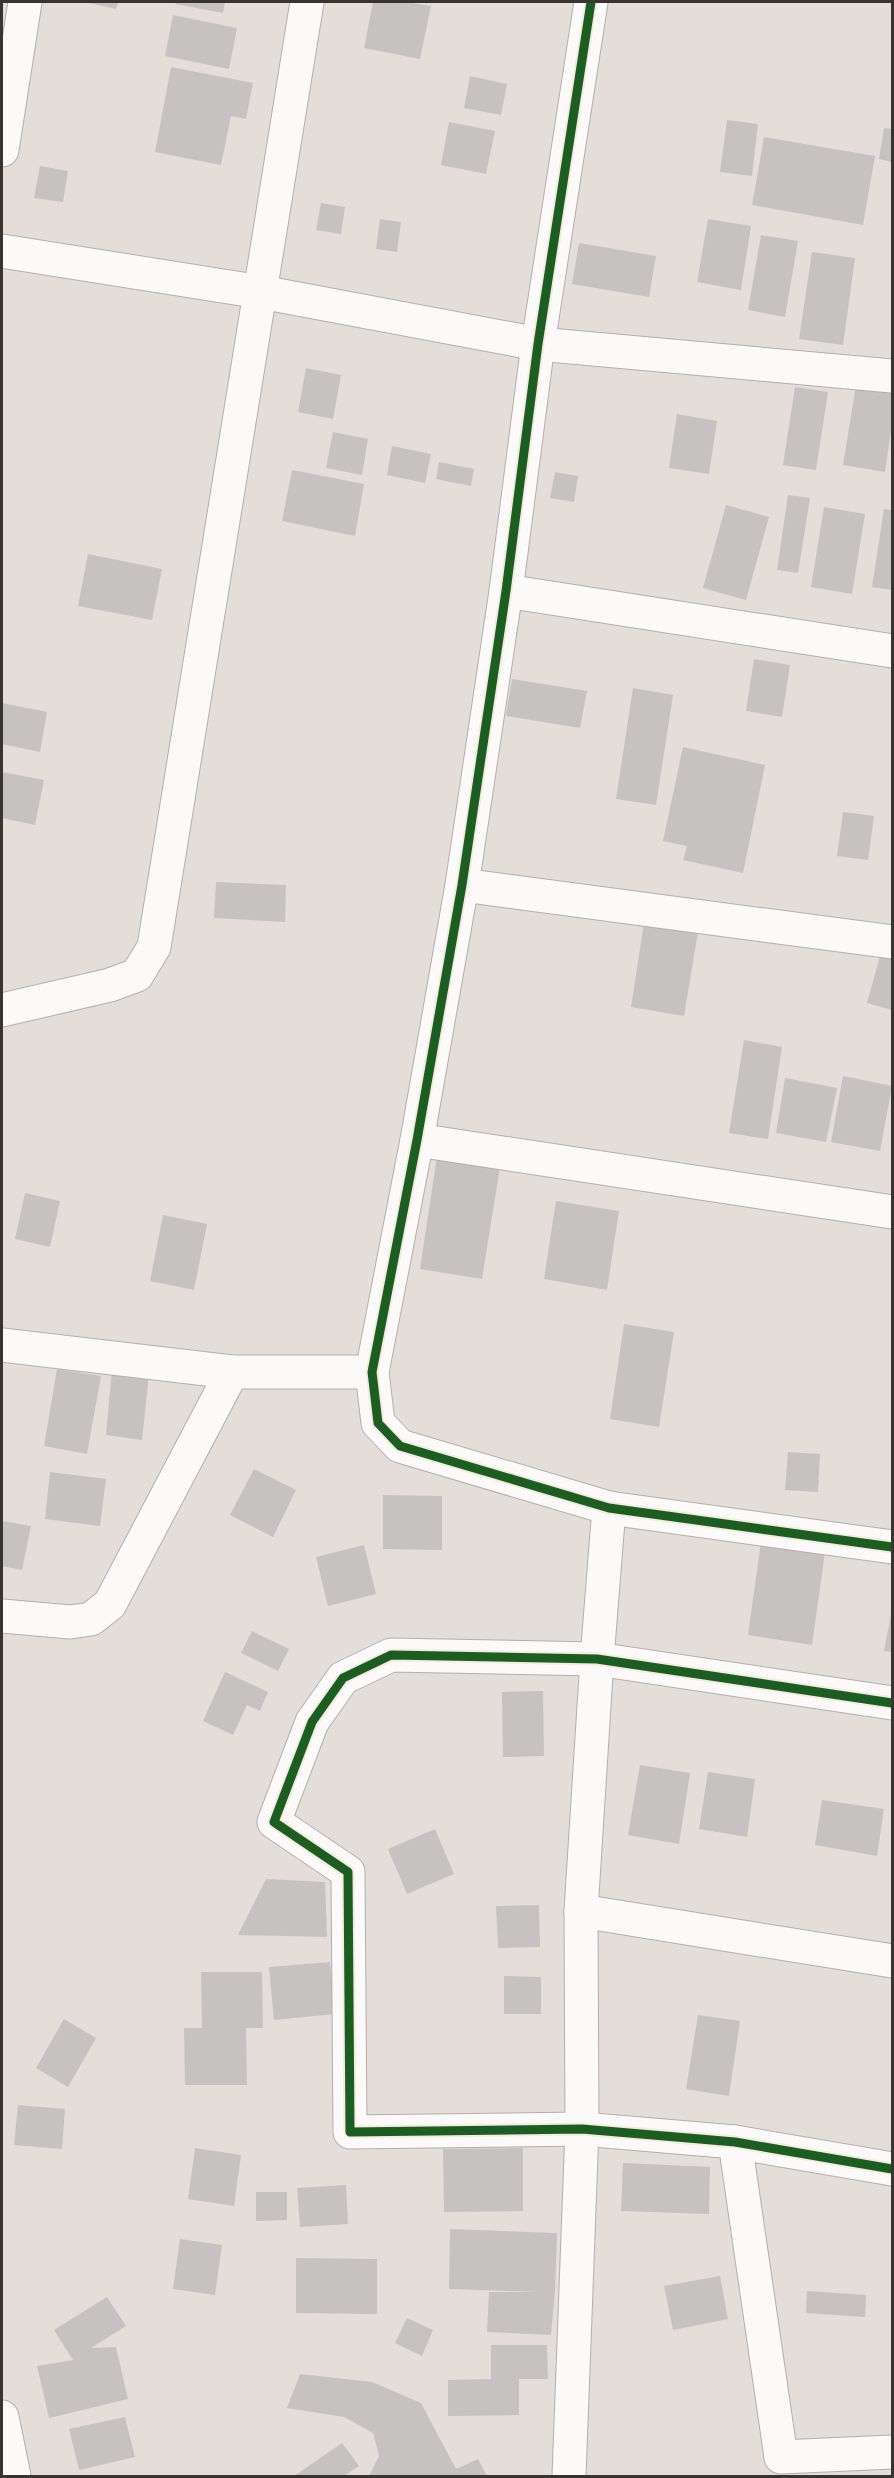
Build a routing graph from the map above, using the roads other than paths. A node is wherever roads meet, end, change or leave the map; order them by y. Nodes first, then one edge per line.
1 (25, 2) edge
2 (307, 2) edge
3 (591, 2) edge
4 (2, 150) edge
5 (2, 251) edge
6 (261, 292) junction
7 (538, 344) junction
8 (892, 376) edge
9 (506, 591) junction
10 (892, 651) edge
11 (462, 885) junction
12 (892, 942) edge
13 (2, 1010) edge
14 (417, 1140) junction
15 (892, 1212) edge
16 (2, 1345) edge
17 (232, 1372) junction
18 (372, 1372) junction
19 (609, 1508) junction
20 (892, 1547) edge
21 (2, 1616) edge
22 (597, 1659) junction
23 (892, 1704) edge
24 (581, 1911) junction
25 (892, 1961) edge
26 (582, 2129) junction
27 (735, 2142) junction
28 (892, 2169) edge
29 (2, 2417) edge
30 (892, 2452) edge
31 (14, 2476) edge
32 (568, 2476) edge

1 - 4 street
2 - 6 street
3 - 7 street
5 - 6 street
6 - 7 street
6 - 13 street
7 - 8 street
7 - 9 street
9 - 10 street
9 - 11 street
11 - 12 street
11 - 14 street
14 - 15 street
14 - 18 street
16 - 17 street
17 - 18 street
17 - 21 street
18 - 19 street
19 - 20 street
19 - 22 street
22 - 23 street
22 - 24 street
22 - 26 street
24 - 25 street
24 - 26 street
26 - 27 street
26 - 32 street
27 - 28 street
27 - 30 street
29 - 31 street

